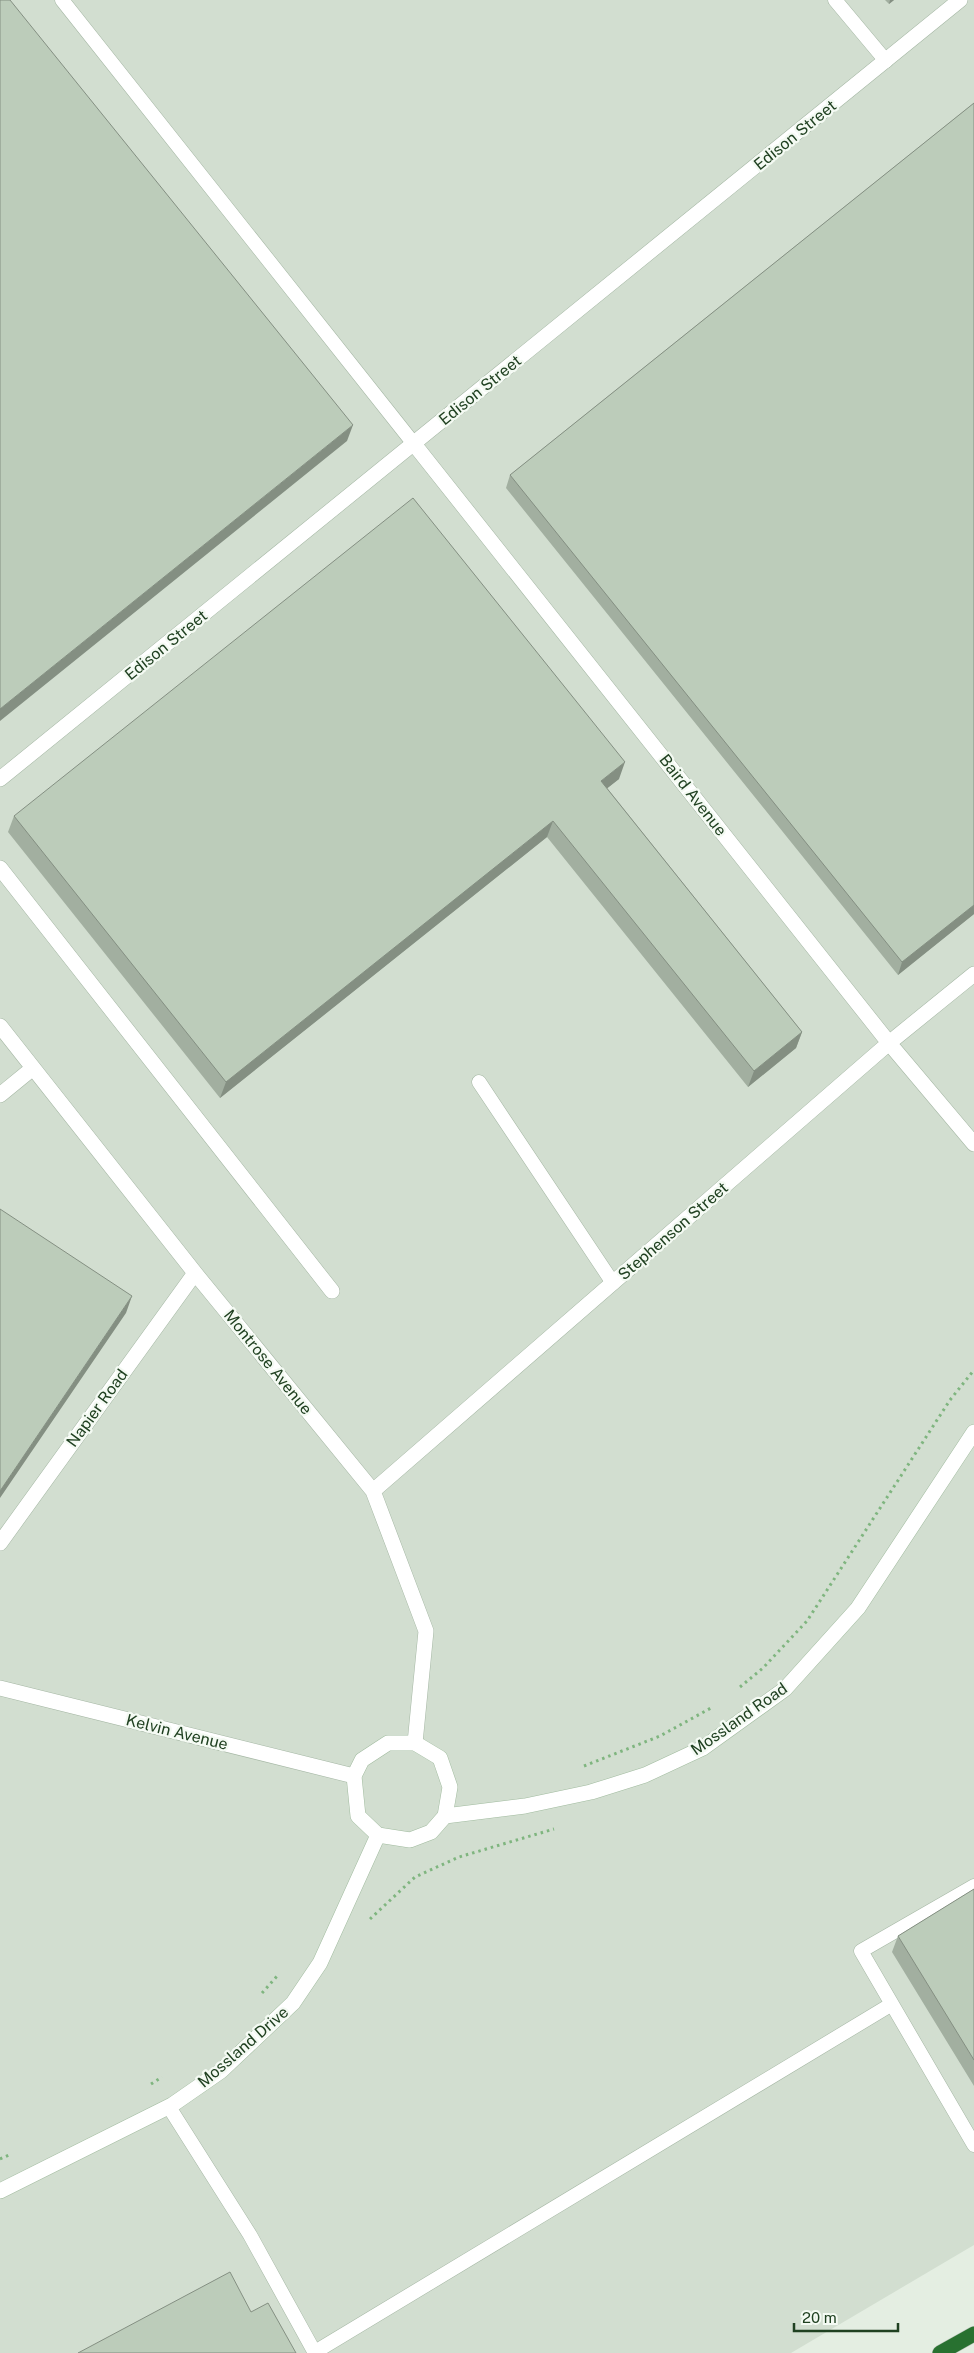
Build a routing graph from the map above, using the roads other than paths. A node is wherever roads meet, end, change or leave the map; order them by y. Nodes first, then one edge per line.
1 (62, 0) edge
2 (835, 0) edge
3 (960, 0) edge
4 (886, 61) junction
5 (414, 444) junction
6 (0, 779) edge
7 (0, 868) edge
8 (974, 974) edge
9 (0, 1026) edge
10 (889, 1043) junction
11 (33, 1068) junction
12 (479, 1082) dead end
13 (0, 1095) edge
14 (974, 1144) edge
15 (195, 1273) junction
16 (612, 1283) junction
17 (332, 1291) dead end
18 (973, 1437) edge
19 (373, 1491) junction
20 (0, 1543) edge
21 (0, 1688) edge
22 (415, 1743) junction
23 (354, 1776) junction
24 (445, 1816) junction
25 (378, 1836) junction
26 (974, 1886) edge
27 (892, 2004) junction
28 (169, 2107) junction
29 (974, 2145) edge
30 (0, 2191) edge
31 (974, 2334) edge
32 (315, 2353) edge
33 (940, 2353) edge

1 - 5 lane
2 - 4 lane
3 - 4 street, Edison Street
4 - 5 street, Edison Street
5 - 6 street, Edison Street
5 - 10 street, Baird Avenue
7 - 17 street
8 - 10 street, Stephenson Street
9 - 11 street, Montrose Avenue
10 - 14 street, Baird Avenue
10 - 16 street, Stephenson Street
11 - 13 street
11 - 15 street, Montrose Avenue
12 - 16 lane
15 - 19 street, Montrose Avenue
15 - 20 street, Napier Road
16 - 19 street, Stephenson Street
18 - 24 street, Mossland Road
19 - 22 street, Montrose Avenue
21 - 23 street, Kelvin Avenue
22 - 23 street
22 - 24 street
23 - 25 street
24 - 25 street
25 - 28 street, Mossland Drive
26 - 27 lane
27 - 29 lane
27 - 32 lane
28 - 30 street, Mossland Drive
28 - 32 lane
31 - 33 highway

